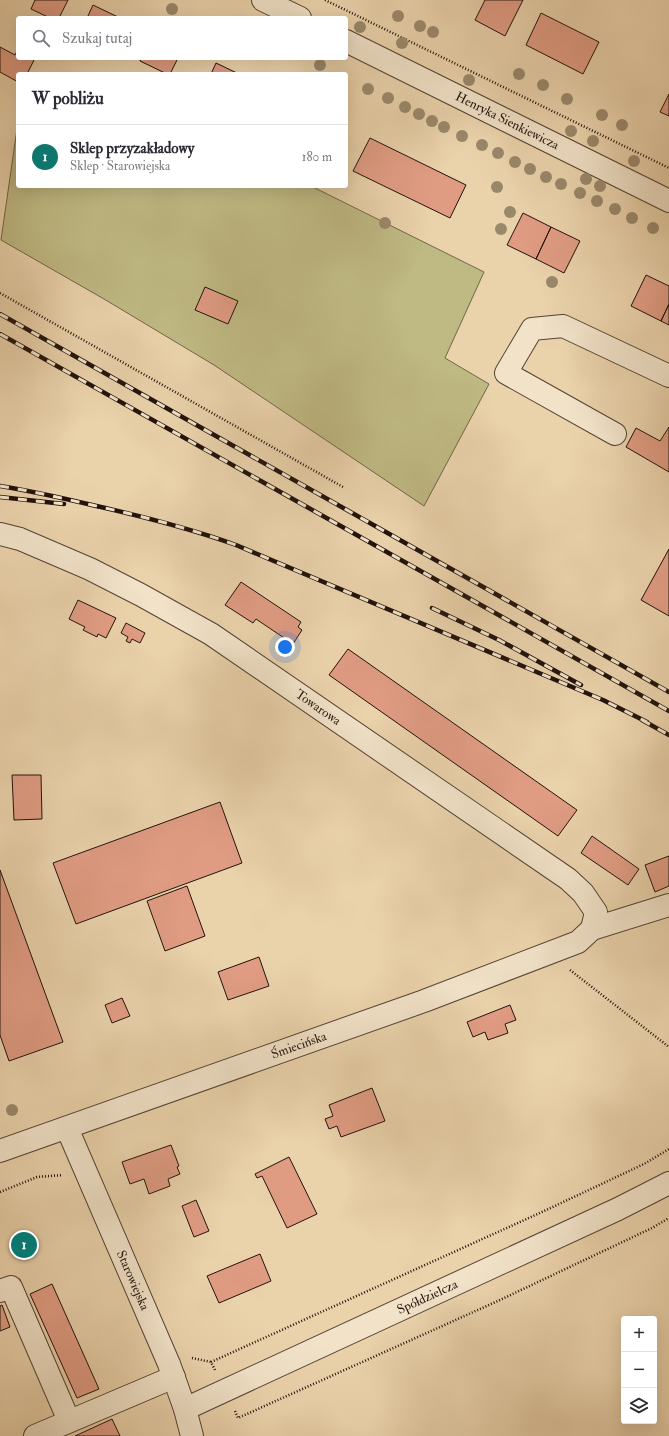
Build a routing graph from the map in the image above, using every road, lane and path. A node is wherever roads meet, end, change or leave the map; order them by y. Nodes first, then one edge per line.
1 (263, 0) edge
2 (325, 0) edge
3 (296, 16) edge
4 (348, 42) edge
5 (669, 168) edge
6 (669, 201) edge
7 (0, 293) edge
8 (669, 376) edge
9 (615, 434) dead end
10 (343, 487) dead end
11 (0, 534) edge
12 (669, 905) edge
13 (592, 930) junction
14 (551, 952) junction
15 (669, 1047) edge
16 (67, 1128) junction
17 (669, 1149) edge
18 (0, 1151) edge
19 (70, 1174) dead end
20 (669, 1183) edge
21 (0, 1192) edge
22 (669, 1218) edge
23 (0, 1291) edge
24 (174, 1377) junction
25 (226, 1390) junction
26 (185, 1409) junction
27 (70, 1420) junction
28 (35, 1436) edge
29 (192, 1436) edge

1 - 3 street
2 - 5 path
4 - 6 street, Henryka Sienkiewicza
7 - 10 path
8 - 9 street
11 - 13 street, Towarowa
12 - 13 street
13 - 14 street, Śmiecińska
14 - 15 path
14 - 16 street, Śmiecińska
16 - 18 street, Śmiecińska
16 - 24 street, Starowiejska
17 - 25 path
19 - 21 path
20 - 25 street, Spółdzielcza
22 - 25 path
23 - 27 street
24 - 26 street, Starowiejska
24 - 27 street
25 - 26 street, Spółdzielcza
26 - 29 street, Starowiejska
27 - 28 street

